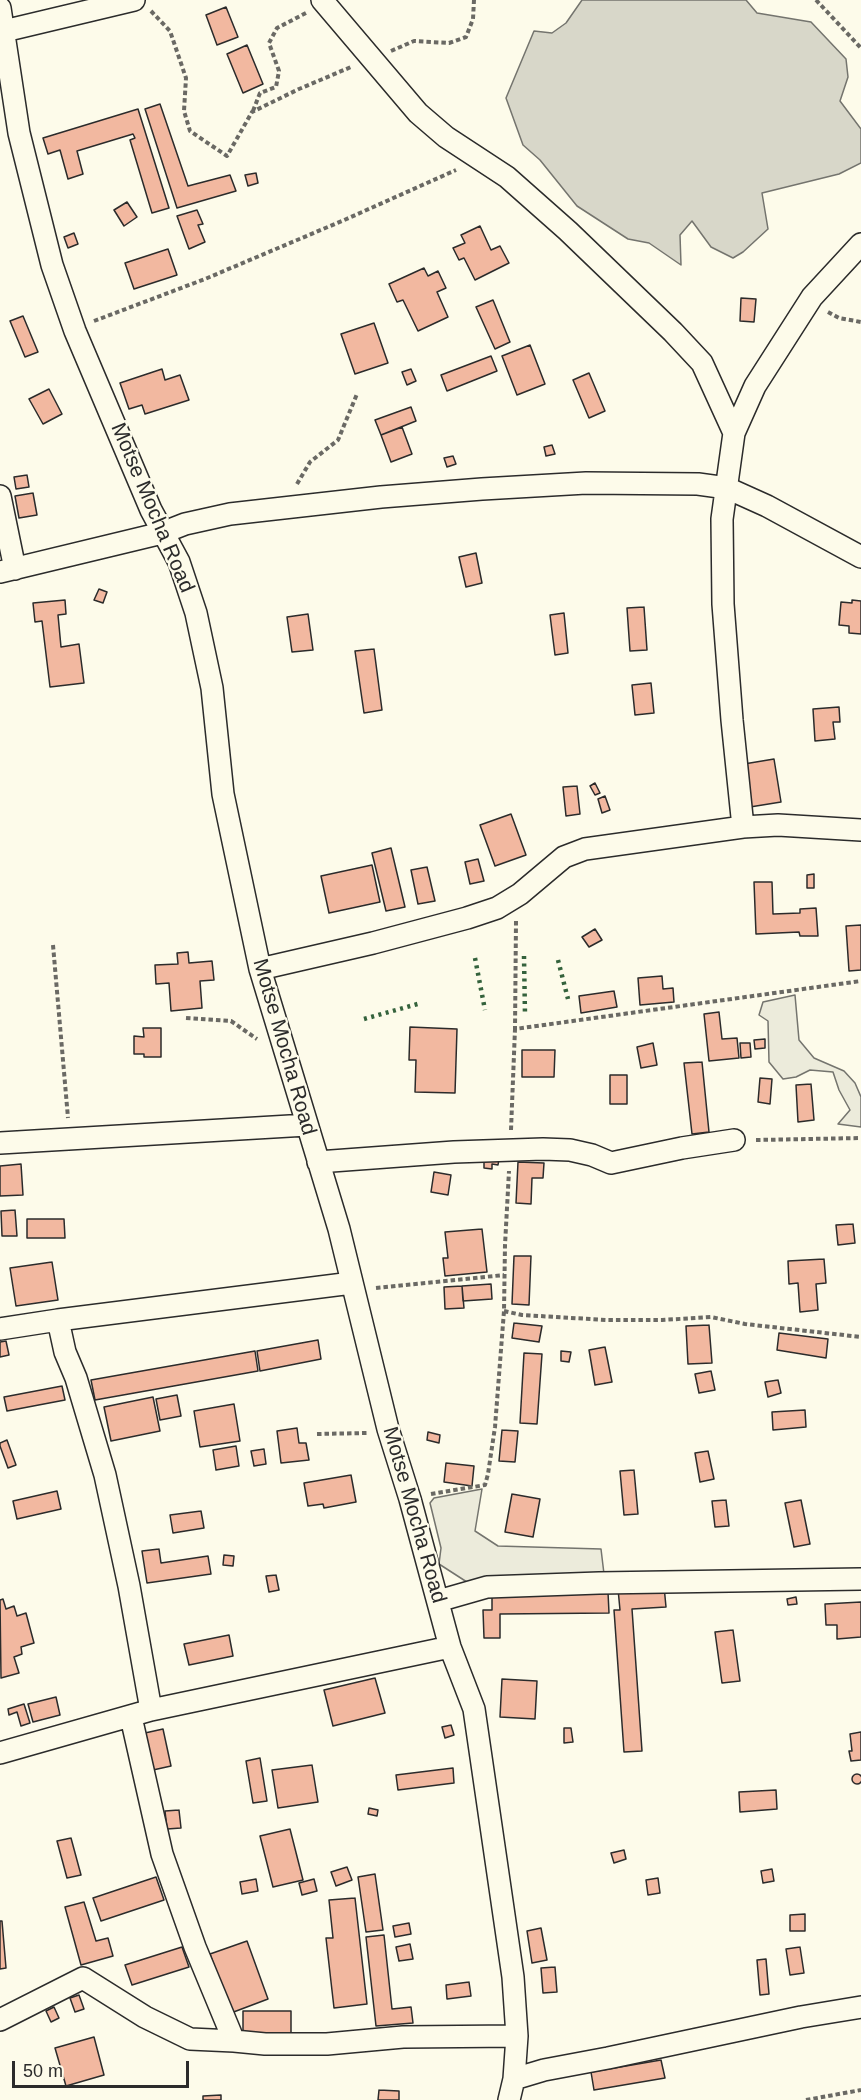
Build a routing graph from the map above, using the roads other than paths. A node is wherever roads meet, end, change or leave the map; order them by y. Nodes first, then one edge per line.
1 (324, 2) edge
2 (141, 4) edge
3 (0, 8) edge
4 (4, 31) junction
5 (861, 244) edge
6 (734, 433) junction
7 (727, 488) junction
8 (0, 496) edge
9 (162, 533) junction
10 (861, 557) edge
11 (8, 571) edge
12 (743, 827) junction
13 (861, 830) edge
14 (260, 969) junction
15 (307, 1125) junction
16 (734, 1140) road end
17 (0, 1143) edge
18 (318, 1162) junction
19 (353, 1287) junction
20 (57, 1320) junction
21 (0, 1329) edge
22 (861, 1579) edge
23 (438, 1601) junction
24 (450, 1647) junction
25 (151, 1710) junction
26 (131, 1718) junction
27 (0, 1754) edge
28 (861, 2007) edge
29 (0, 2020) edge
30 (517, 2036) junction
31 (234, 2041) junction
32 (514, 2079) junction
33 (509, 2100) edge

1 - 6 street
2 - 4 street
3 - 4 street, Motse Mocha Road
4 - 9 street, Motse Mocha Road
5 - 6 street
6 - 7 street
7 - 9 street
7 - 10 street
7 - 12 street
8 - 11 street
9 - 11 street
9 - 14 street, Motse Mocha Road
12 - 13 street
12 - 14 street
14 - 15 street, Motse Mocha Road
15 - 17 street
15 - 18 street, Motse Mocha Road
16 - 18 street
18 - 19 street, Motse Mocha Road
19 - 20 street
19 - 23 street, Motse Mocha Road
20 - 21 street
20 - 25 street
22 - 23 street
23 - 24 street, Motse Mocha Road
24 - 25 street
24 - 30 street, Motse Mocha Road
25 - 26 street
26 - 27 street
26 - 31 street
28 - 32 street
29 - 31 street
30 - 31 street
30 - 32 street, Motse Mocha Road
32 - 33 street, Motse Mocha Road

